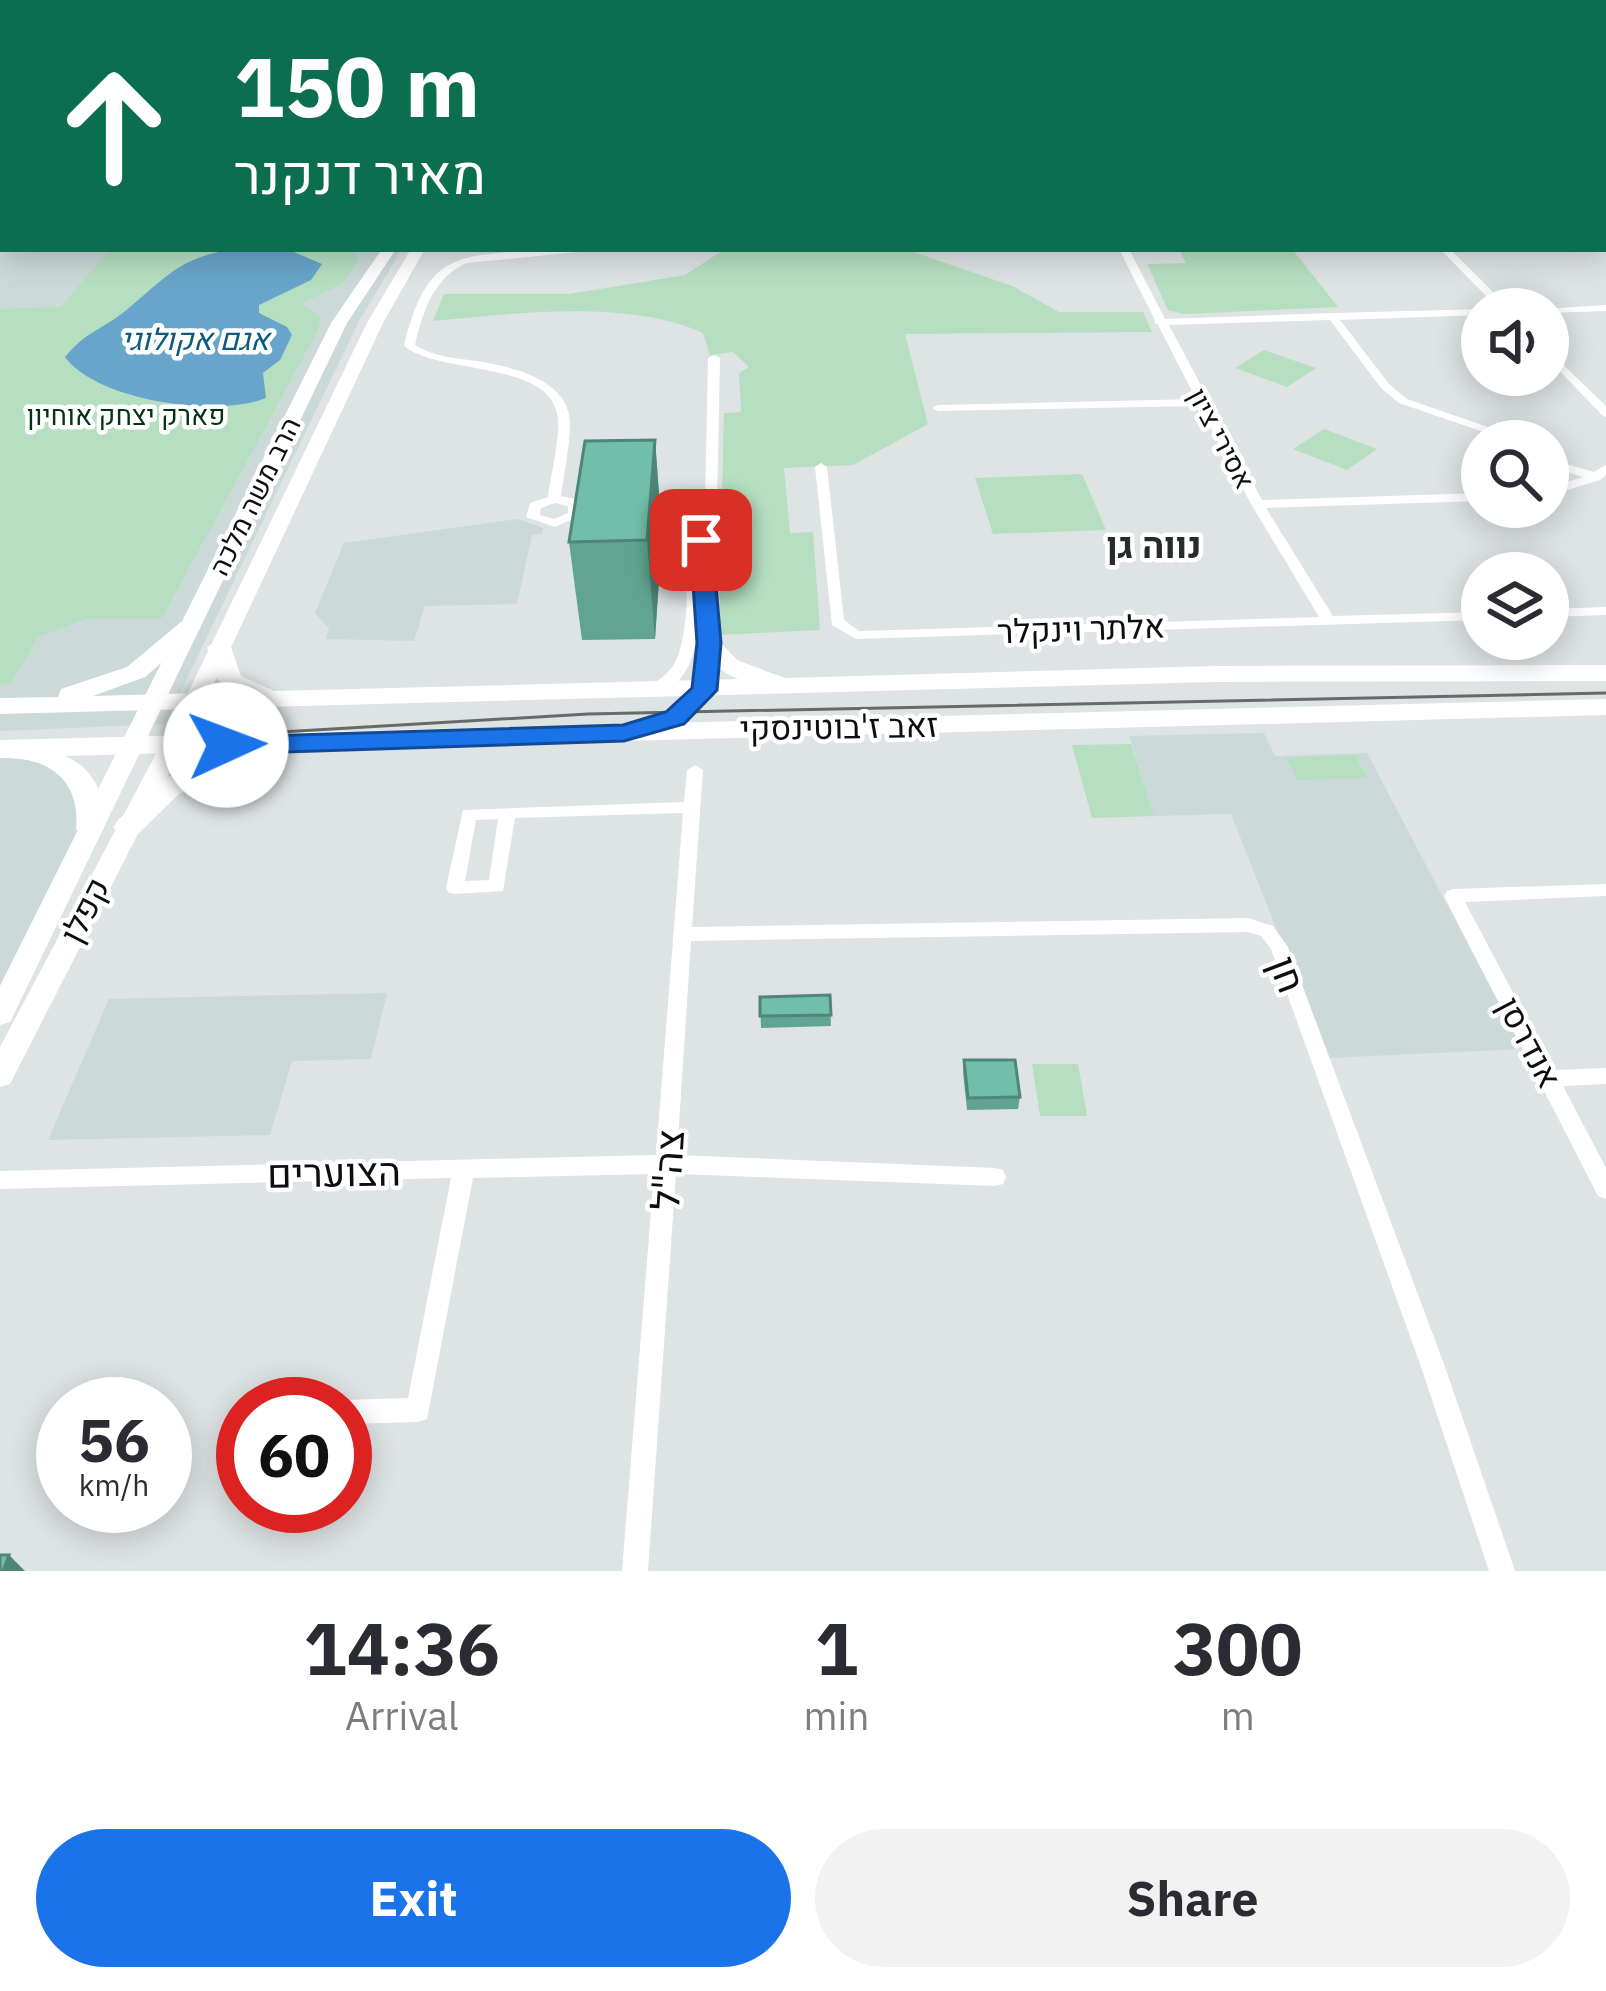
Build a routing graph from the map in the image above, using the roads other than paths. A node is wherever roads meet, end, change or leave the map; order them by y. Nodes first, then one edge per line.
1 (386, 252) edge
2 (416, 252) edge
3 (547, 252) edge
4 (1125, 252) edge
5 (1447, 252) edge
6 (1475, 288) edge
7 (1606, 308) edge
8 (1461, 309) edge
9 (1569, 309) edge
10 (1332, 316) junction
11 (1160, 322) junction
12 (714, 358) dead end
13 (1569, 375) edge
14 (1202, 402) junction
15 (938, 408) dead end
16 (1606, 413) edge
17 (1461, 420) edge
18 (821, 467) dead end
19 (1569, 467) edge
20 (1601, 473) edge
21 (1569, 484) edge
22 (1461, 498) edge
23 (554, 499) junction
24 (1257, 504) junction
25 (711, 506) junction
26 (693, 526) junction
27 (1606, 611) edge
28 (1569, 612) edge
29 (1461, 617) edge
30 (1329, 622) junction
31 (189, 627) junction
32 (709, 643) junction
33 (219, 647) junction
34 (1606, 673) edge
35 (813, 687) junction
36 (704, 690) junction
37 (652, 691) junction
38 (292, 700) junction
39 (194, 703) junction
40 (148, 704) junction
41 (1, 706) edge
42 (1606, 707) edge
43 (624, 733) junction
44 (250, 745) junction
45 (128, 747) junction
46 (170, 747) junction
47 (5, 749) edge
48 (695, 770) dead end
49 (692, 807) junction
50 (507, 814) junction
51 (128, 828) junction
52 (90, 829) junction
53 (1606, 890) edge
54 (682, 934) junction
55 (0, 1014) edge
56 (0, 1075) edge
57 (1606, 1076) edge
58 (1549, 1078) junction
59 (668, 1164) junction
60 (464, 1168) junction
61 (995, 1177) dead end
62 (0, 1180) edge
63 (1606, 1189) edge
64 (372, 1411) edge
65 (635, 1571) edge
66 (1502, 1571) edge

1 - 31 street, הרב משה מלכה
2 - 33 street, הרב משה מלכה
3 - 23 street
4 - 11 street, אסירי ציון
5 - 6 street
7 - 9 street
8 - 10 street
10 - 11 street
10 - 17 street
11 - 14 street, אסירי ציון
12 - 25 street
13 - 16 street
14 - 15 street
14 - 24 street, אסירי ציון
18 - 30 street, אלתר וינקלר
19 - 20 street
20 - 21 street
22 - 24 street
23 - 23 street
24 - 30 street, אסירי ציון
25 - 26 street
25 - 26 street
26 - 32 street
26 - 37 street
27 - 28 street
29 - 30 street, אלתר וינקלר
31 - 40 street, הרב משה מלכה
31 - 41 main road
32 - 35 main road
32 - 36 street
33 - 38 main road
33 - 39 street, הרב משה מלכה
34 - 35 main road, זאב ז'בוטינסקי
35 - 36 main road, זאב ז'בוטינסקי
36 - 37 main road, זאב ז'בוטינסקי
36 - 43 street
37 - 38 main road, זאב ז'בוטינסקי
38 - 39 main road, זאב ז'בוטינסקי
39 - 40 main road, זאב ז'בוטינסקי
39 - 46 street, הרב משה מלכה
40 - 41 main road, זאב ז'בוטינסקי
40 - 45 street, הרב משה מלכה
42 - 43 main road, זאב ז'בוטינסקי
43 - 44 main road, זאב ז'בוטינסקי
44 - 46 main road, זאב ז'בוטינסקי
44 - 51 main road
45 - 46 main road, זאב ז'בוטינסקי
45 - 47 main road, זאב ז'בוטינסקי
45 - 52 street, קפלן
46 - 51 street, קפלן
47 - 52 main road
48 - 49 street, צה"ל
49 - 50 street
49 - 54 street, צה"ל
50 - 50 street
51 - 56 street, קפלן
52 - 55 street, קפלן
53 - 58 street, אנדרסן
54 - 59 street, צה"ל
54 - 66 street, חן
57 - 58 street
58 - 63 street, אנדרסן
59 - 60 street, הצוערים
59 - 61 street, הצוערים
59 - 65 street, צה"ל
60 - 62 street, הצוערים
60 - 64 street

